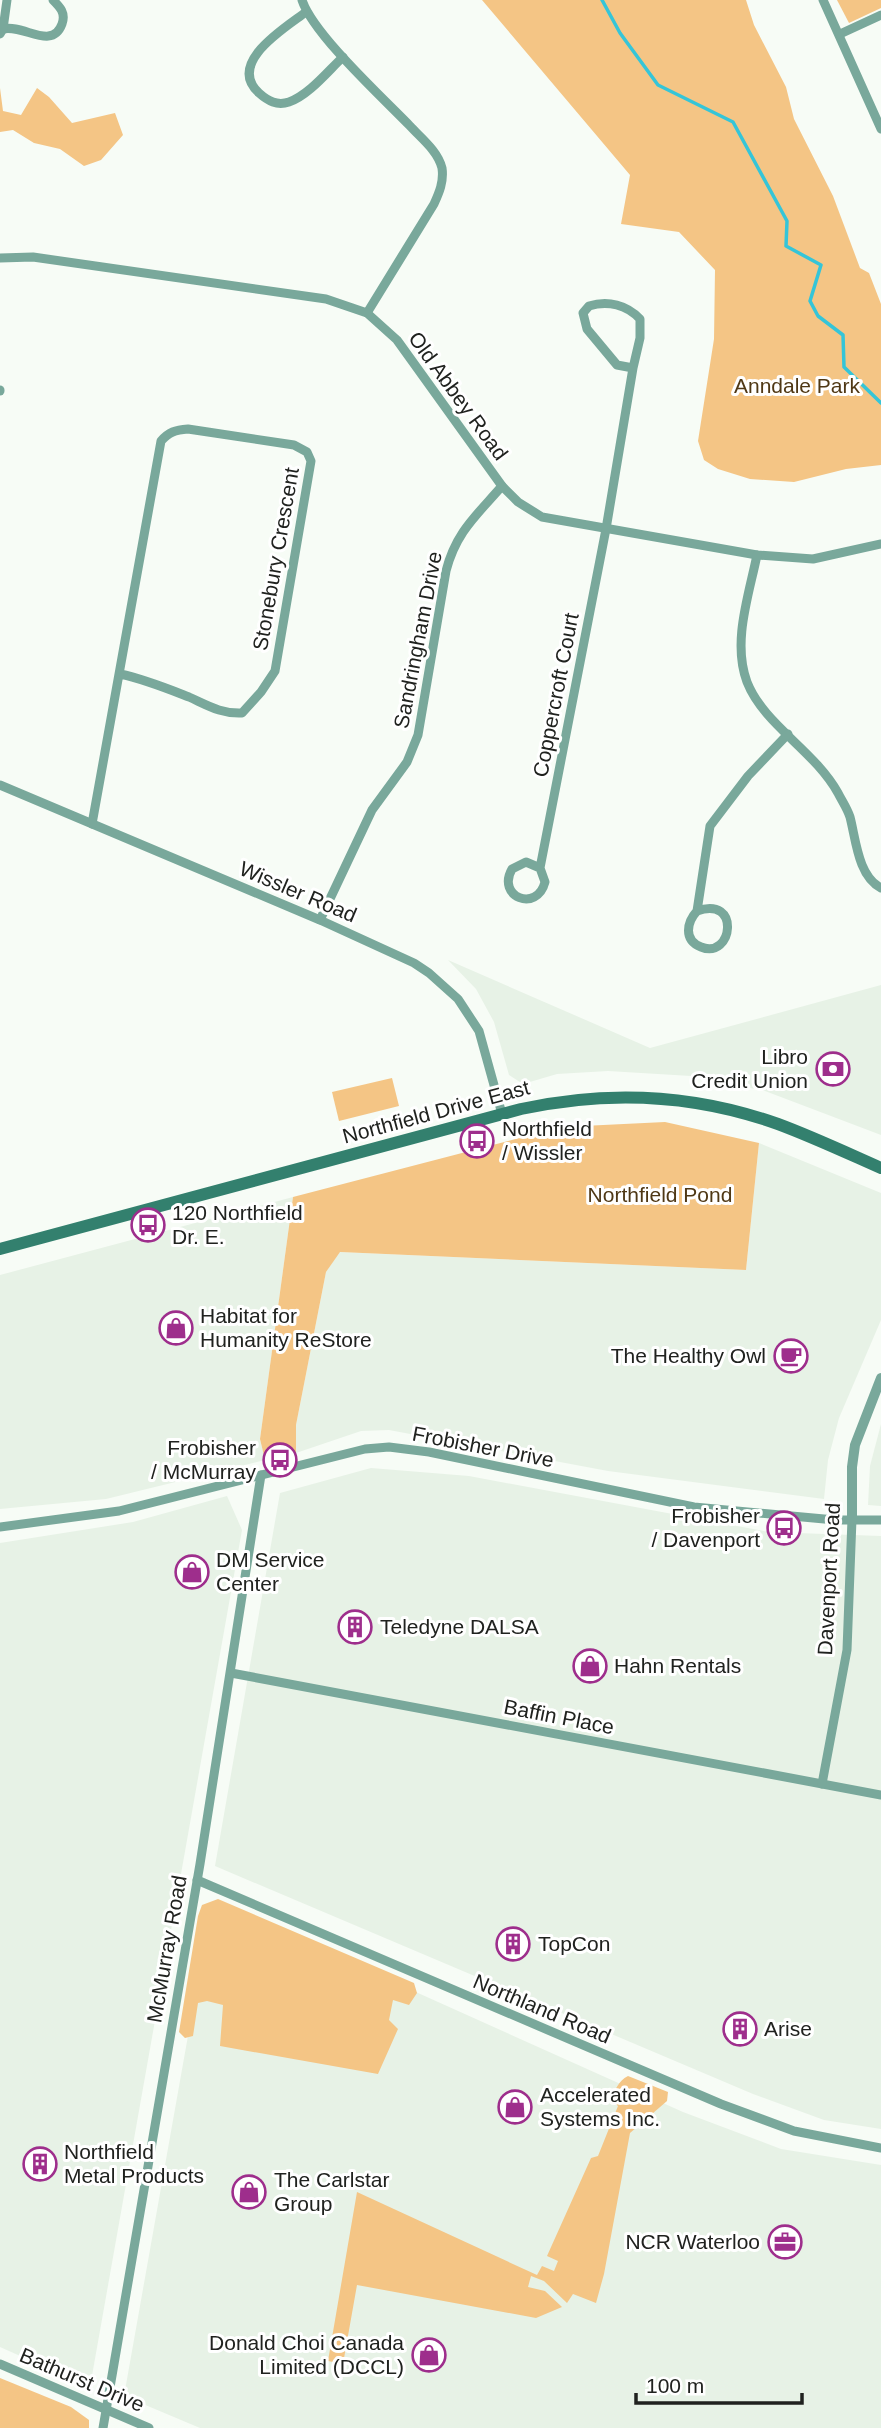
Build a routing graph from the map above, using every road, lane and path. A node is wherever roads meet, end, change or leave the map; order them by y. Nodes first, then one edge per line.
1 (7, 0) edge
2 (53, 0) edge
3 (302, 0) edge
4 (823, 0) edge
5 (306, 12) junction
6 (881, 15) edge
7 (2, 31) edge
8 (840, 34) junction
9 (343, 57) junction
10 (881, 129) edge
11 (0, 258) edge
12 (367, 313) junction
13 (633, 368) junction
14 (502, 486) junction
15 (606, 529) junction
16 (881, 544) edge
17 (757, 555) junction
18 (120, 674) junction
19 (788, 734) junction
20 (0, 785) edge
21 (92, 824) junction
22 (540, 868) junction
23 (881, 888) edge
24 (697, 911) junction
25 (320, 920) junction
26 (502, 1114) junction
27 (881, 1168) edge
28 (0, 1249) edge
29 (881, 1378) edge
30 (261, 1475) junction
31 (852, 1520) junction
32 (881, 1520) edge
33 (0, 1527) edge
34 (231, 1673) junction
35 (822, 1784) junction
36 (881, 1795) edge
37 (197, 1880) junction
38 (881, 2148) edge
39 (0, 2364) edge
40 (106, 2410) junction
41 (103, 2428) edge
42 (149, 2428) edge

1 - 7 street
2 - 7 street
3 - 5 street
4 - 8 street
5 - 9 street
5 - 9 street
6 - 8 street
8 - 10 street
9 - 12 street
11 - 12 street, Old Abbey Road
12 - 14 street, Old Abbey Road
13 - 13 street, Coppercroft Court
13 - 15 street, Coppercroft Court
14 - 15 street, Old Abbey Road
14 - 25 street, Sandringham Drive
15 - 17 street, Old Abbey Road
15 - 22 street, Coppercroft Court
16 - 17 street, Old Abbey Road
17 - 19 street
18 - 18 street, Stonebury Crescent
18 - 21 street, Stonebury Crescent
19 - 23 street
19 - 24 street
20 - 21 street, Wissler Road
21 - 25 street, Wissler Road
22 - 22 street, Coppercroft Court
24 - 24 street
25 - 26 street, Wissler Road
26 - 27 main road, Northfield Drive East
26 - 28 main road, Northfield Drive East
29 - 31 street, Davenport Road
30 - 31 street, Frobisher Drive
30 - 33 street, Frobisher Drive
30 - 34 street, McMurray Road
31 - 32 street, Frobisher Drive
31 - 35 street, Davenport Road
34 - 35 street, Baffin Place
34 - 37 street, McMurray Road
35 - 36 street, Baffin Place
37 - 38 street, Northland Road
37 - 40 street, McMurray Road
39 - 40 street, Bathurst Drive
40 - 41 street, McMurray Road
40 - 42 street, Bathurst Drive

